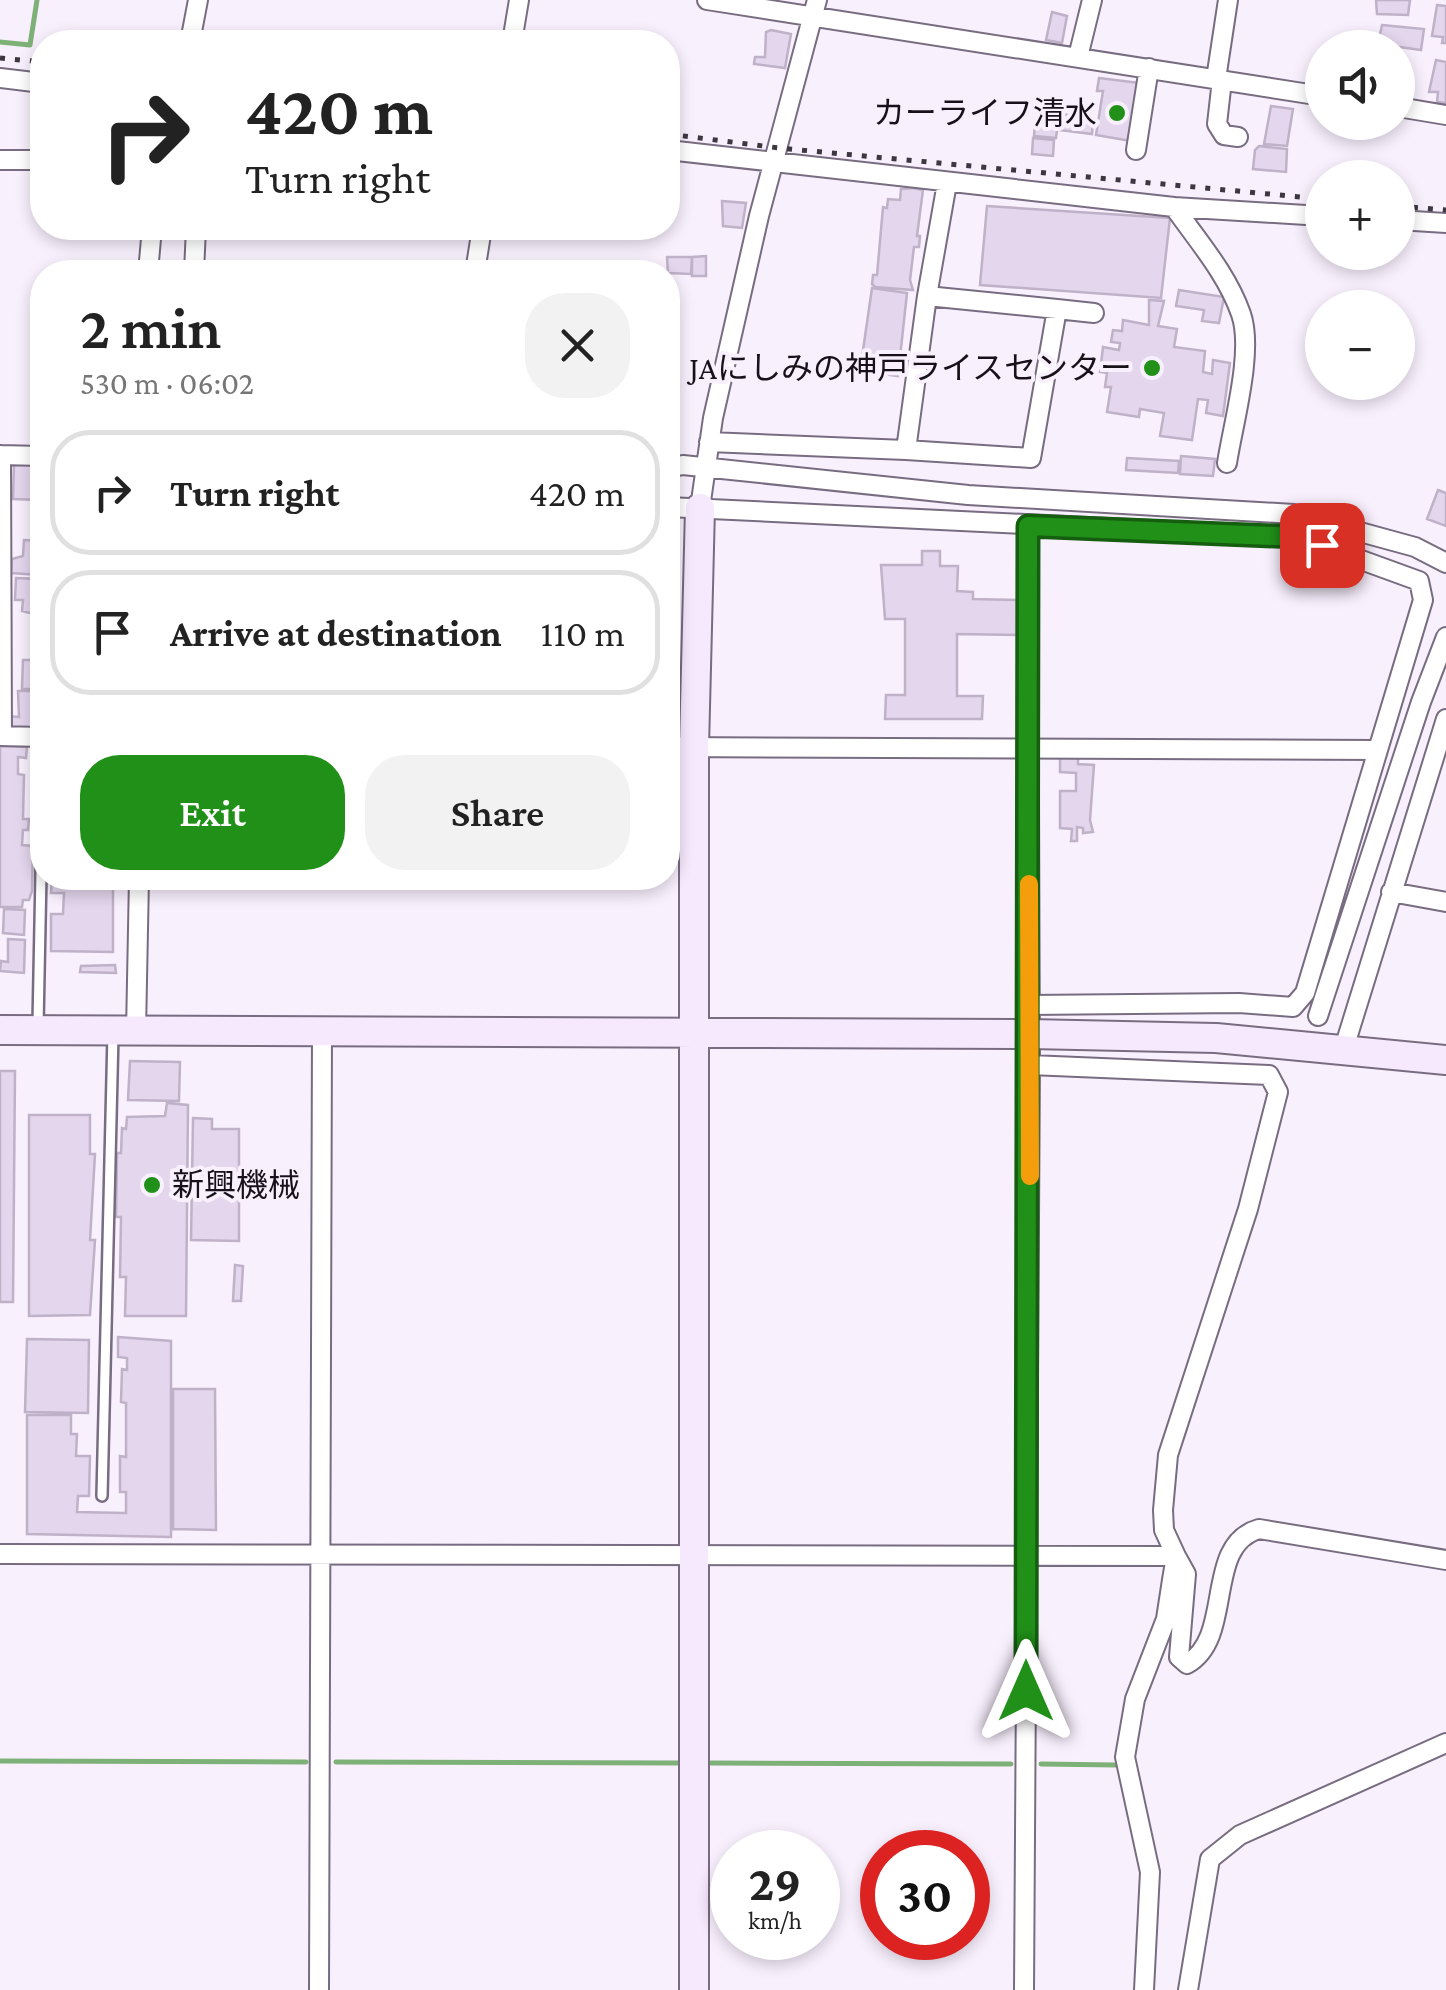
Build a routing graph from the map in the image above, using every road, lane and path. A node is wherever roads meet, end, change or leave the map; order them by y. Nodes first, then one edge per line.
1 (198, 0) edge
2 (519, 0) edge
3 (706, 0) edge
4 (1092, 0) edge
5 (1228, 0) edge
6 (814, 8) edge
7 (192, 30) edge
8 (514, 30) edge
9 (1078, 57) junction
10 (1149, 68) junction
11 (0, 78) edge
12 (1219, 79) junction
13 (30, 82) edge
14 (1305, 93) edge
15 (1415, 110) edge
16 (1446, 115) edge
17 (1238, 138) dead end
18 (1136, 150) dead end
19 (680, 156) edge
20 (0, 160) edge
21 (30, 160) edge
22 (774, 163) junction
23 (948, 184) junction
24 (1174, 207) junction
25 (1305, 215) edge
26 (1415, 221) edge
27 (1446, 223) edge
28 (928, 296) junction
29 (1057, 309) junction
30 (1094, 313) dead end
31 (710, 442) junction
32 (906, 450) junction
33 (1, 456) edge
34 (30, 456) edge
35 (1227, 463) dead end
36 (705, 467) junction
37 (680, 468) edge
38 (680, 507) edge
39 (700, 508) junction
40 (1028, 526) junction
41 (1446, 563) edge
42 (1446, 637) edge
43 (1446, 719) edge
44 (1, 736) edge
45 (30, 737) edge
46 (681, 747) edge
47 (1030, 748) junction
48 (1378, 750) junction
49 (41, 890) edge
50 (137, 890) edge
51 (1391, 892) junction
52 (1446, 902) edge
53 (1028, 1006) junction
54 (1318, 1016) dead end
55 (0, 1030) edge
56 (38, 1031) junction
57 (125, 1032) junction
58 (322, 1033) junction
59 (694, 1034) junction
60 (1030, 1034) junction
61 (1344, 1048) junction
62 (1446, 1060) edge
63 (1030, 1065) junction
64 (102, 1496) dead end
65 (322, 1553) junction
66 (696, 1553) junction
67 (0, 1554) edge
68 (1027, 1556) junction
69 (1176, 1556) junction
70 (1446, 1560) edge
71 (1446, 1743) edge
72 (319, 1990) edge
73 (694, 1990) edge
74 (1024, 1990) edge
75 (1144, 1990) edge
76 (1188, 1990) edge

1 - 7 street
2 - 8 street
3 - 6 street
4 - 9 street
5 - 12 street
6 - 9 street
6 - 22 street
9 - 10 street
10 - 12 street
10 - 18 street
11 - 13 street
12 - 14 street
12 - 17 street
15 - 16 street
19 - 22 street
20 - 21 street
22 - 23 street
22 - 31 street
23 - 24 street
23 - 28 street
24 - 25 street
24 - 35 street
26 - 27 street
28 - 29 street
28 - 32 street
29 - 30 street
29 - 32 street
31 - 32 street
31 - 36 street
33 - 34 street
33 - 44 street
36 - 37 street
36 - 39 street
36 - 41 street
38 - 39 street
39 - 40 street
39 - 46 street
40 - 47 street
40 - 48 street
42 - 54 street
43 - 51 street
44 - 45 street
46 - 47 street
46 - 59 street
47 - 48 street
47 - 53 street
48 - 53 street
49 - 56 lane
50 - 57 street
51 - 52 street
51 - 61 street
53 - 60 street
55 - 56 street
56 - 57 street
57 - 58 street
57 - 64 lane
58 - 59 street
58 - 65 street
59 - 60 street
59 - 66 street
60 - 61 street
60 - 63 street
61 - 62 street
63 - 68 street
63 - 69 street
65 - 66 street
65 - 67 street
65 - 72 street
66 - 68 street
66 - 73 street
68 - 69 street
68 - 74 street
69 - 70 street
69 - 75 street
71 - 76 street

